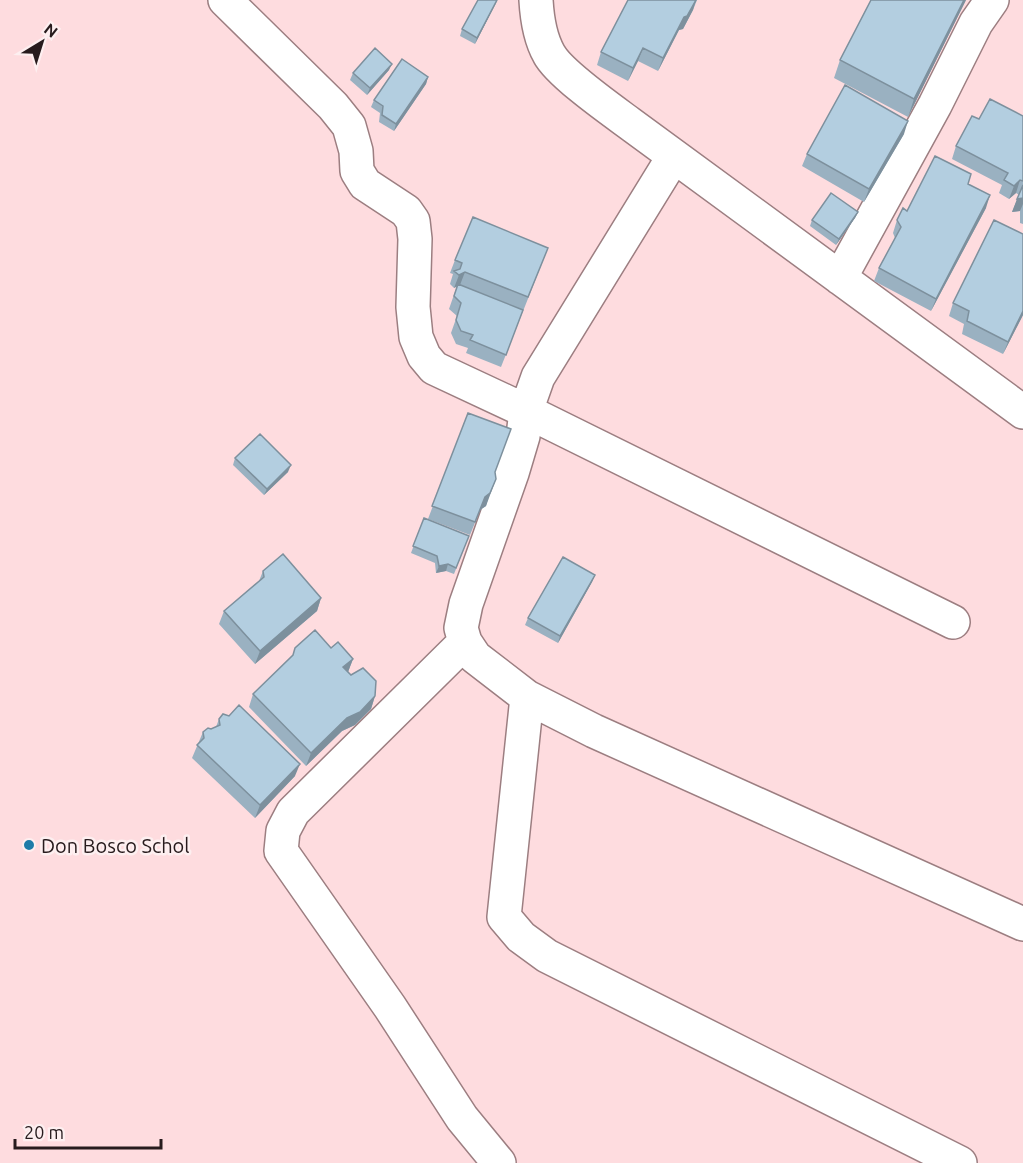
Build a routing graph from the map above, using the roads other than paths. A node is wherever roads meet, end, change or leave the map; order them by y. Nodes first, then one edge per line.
1 (225, 0) edge
2 (536, 0) edge
3 (992, 0) edge
4 (674, 156) junction
5 (840, 278) junction
6 (526, 411) junction
7 (1023, 412) edge
8 (953, 622) dead end
9 (465, 642) junction
10 (527, 697) junction
11 (1023, 924) edge
12 (499, 1163) edge
13 (960, 1163) edge

1 - 6 street
2 - 4 street
3 - 5 street
4 - 5 street
4 - 6 street
5 - 7 street
6 - 8 street
6 - 9 street
9 - 10 street
9 - 12 street
10 - 11 street
10 - 13 street

